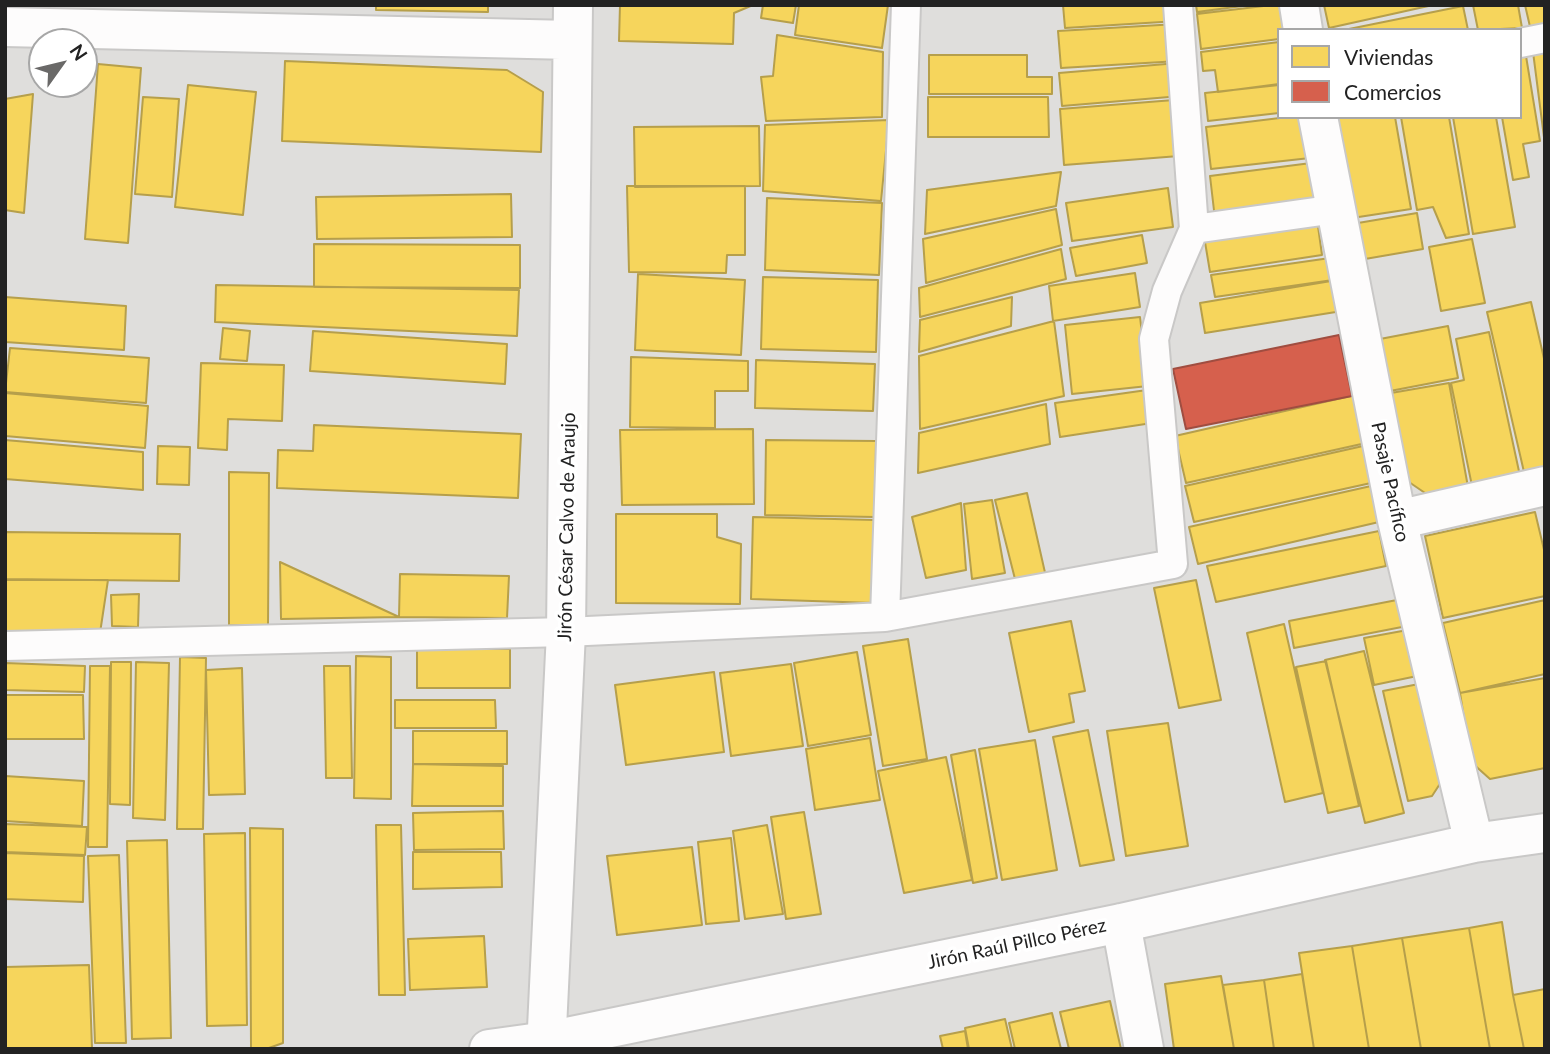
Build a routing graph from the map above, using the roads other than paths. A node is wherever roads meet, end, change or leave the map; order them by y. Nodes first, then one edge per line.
1 (906, 5) edge
2 (1178, 5) edge
3 (1299, 5) edge
4 (573, 23) edge
5 (5, 27) edge
6 (1303, 28) edge
7 (1545, 38) edge
8 (1522, 43) edge
9 (1318, 119) edge
10 (1336, 209) junction
11 (1194, 229) junction
12 (1545, 486) edge
13 (1397, 520) junction
14 (885, 617) junction
15 (566, 632) junction
16 (5, 646) edge
17 (1545, 833) edge
18 (1474, 843) junction
19 (1121, 923) junction
20 (547, 1045) edge
21 (489, 1049) edge
22 (1144, 1049) edge

1 - 14 lane
2 - 11 lane
3 - 6 street
4 - 5 street
4 - 15 street, Jirón César Calvo de Araujo
7 - 8 lane
9 - 10 street, Pasaje Pacífico
10 - 11 lane
10 - 13 street, Pasaje Pacífico
11 - 14 lane
12 - 13 street
13 - 18 street, Pasaje Pacífico
14 - 15 lane
15 - 16 lane
15 - 20 street, Jirón César Calvo de Araujo
17 - 18 street, Jirón Raúl Pillco Pérez
18 - 19 street, Jirón Raúl Pillco Pérez
19 - 20 street, Jirón Raúl Pillco Pérez
19 - 22 street
20 - 21 street, Jirón Raúl Pillco Pérez

